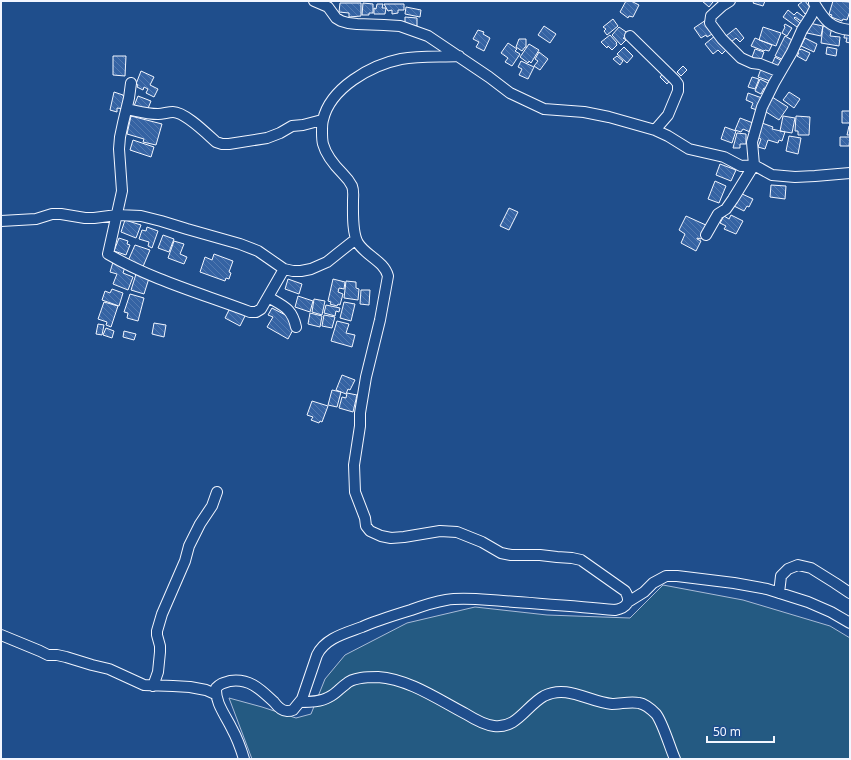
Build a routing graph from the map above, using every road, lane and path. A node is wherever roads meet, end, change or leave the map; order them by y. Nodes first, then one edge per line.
1 (314, 1) edge
2 (730, 1) edge
3 (814, 3) edge
4 (850, 30) edge
5 (630, 36) dead end
6 (458, 56) junction
7 (780, 72) junction
8 (131, 83) dead end
9 (127, 109) junction
10 (322, 120) junction
11 (655, 130) junction
12 (754, 165) junction
13 (850, 173) edge
14 (117, 215) junction
15 (1, 220) edge
16 (706, 235) dead end
17 (356, 239) junction
18 (284, 269) junction
19 (268, 297) junction
20 (296, 327) dead end
21 (217, 492) dead end
22 (779, 593) junction
23 (850, 593) edge
24 (628, 602) junction
25 (850, 623) edge
26 (1, 635) edge
27 (153, 686) junction
28 (215, 694) junction
29 (300, 702) junction
30 (244, 759) edge
31 (675, 759) edge

1 - 6 street
2 - 7 street
3 - 4 street
3 - 7 street
5 - 11 street
6 - 10 street
6 - 11 street
7 - 12 street
8 - 9 street
9 - 10 street
9 - 14 street
10 - 17 street
11 - 12 street
12 - 13 street
12 - 16 street
14 - 15 street
14 - 18 street
14 - 19 street
17 - 18 street
17 - 24 street
18 - 19 street
19 - 20 street
21 - 27 street
22 - 23 street
22 - 24 street
22 - 25 street
24 - 29 street
26 - 27 street
27 - 28 street
28 - 29 street
28 - 30 street
29 - 31 street

